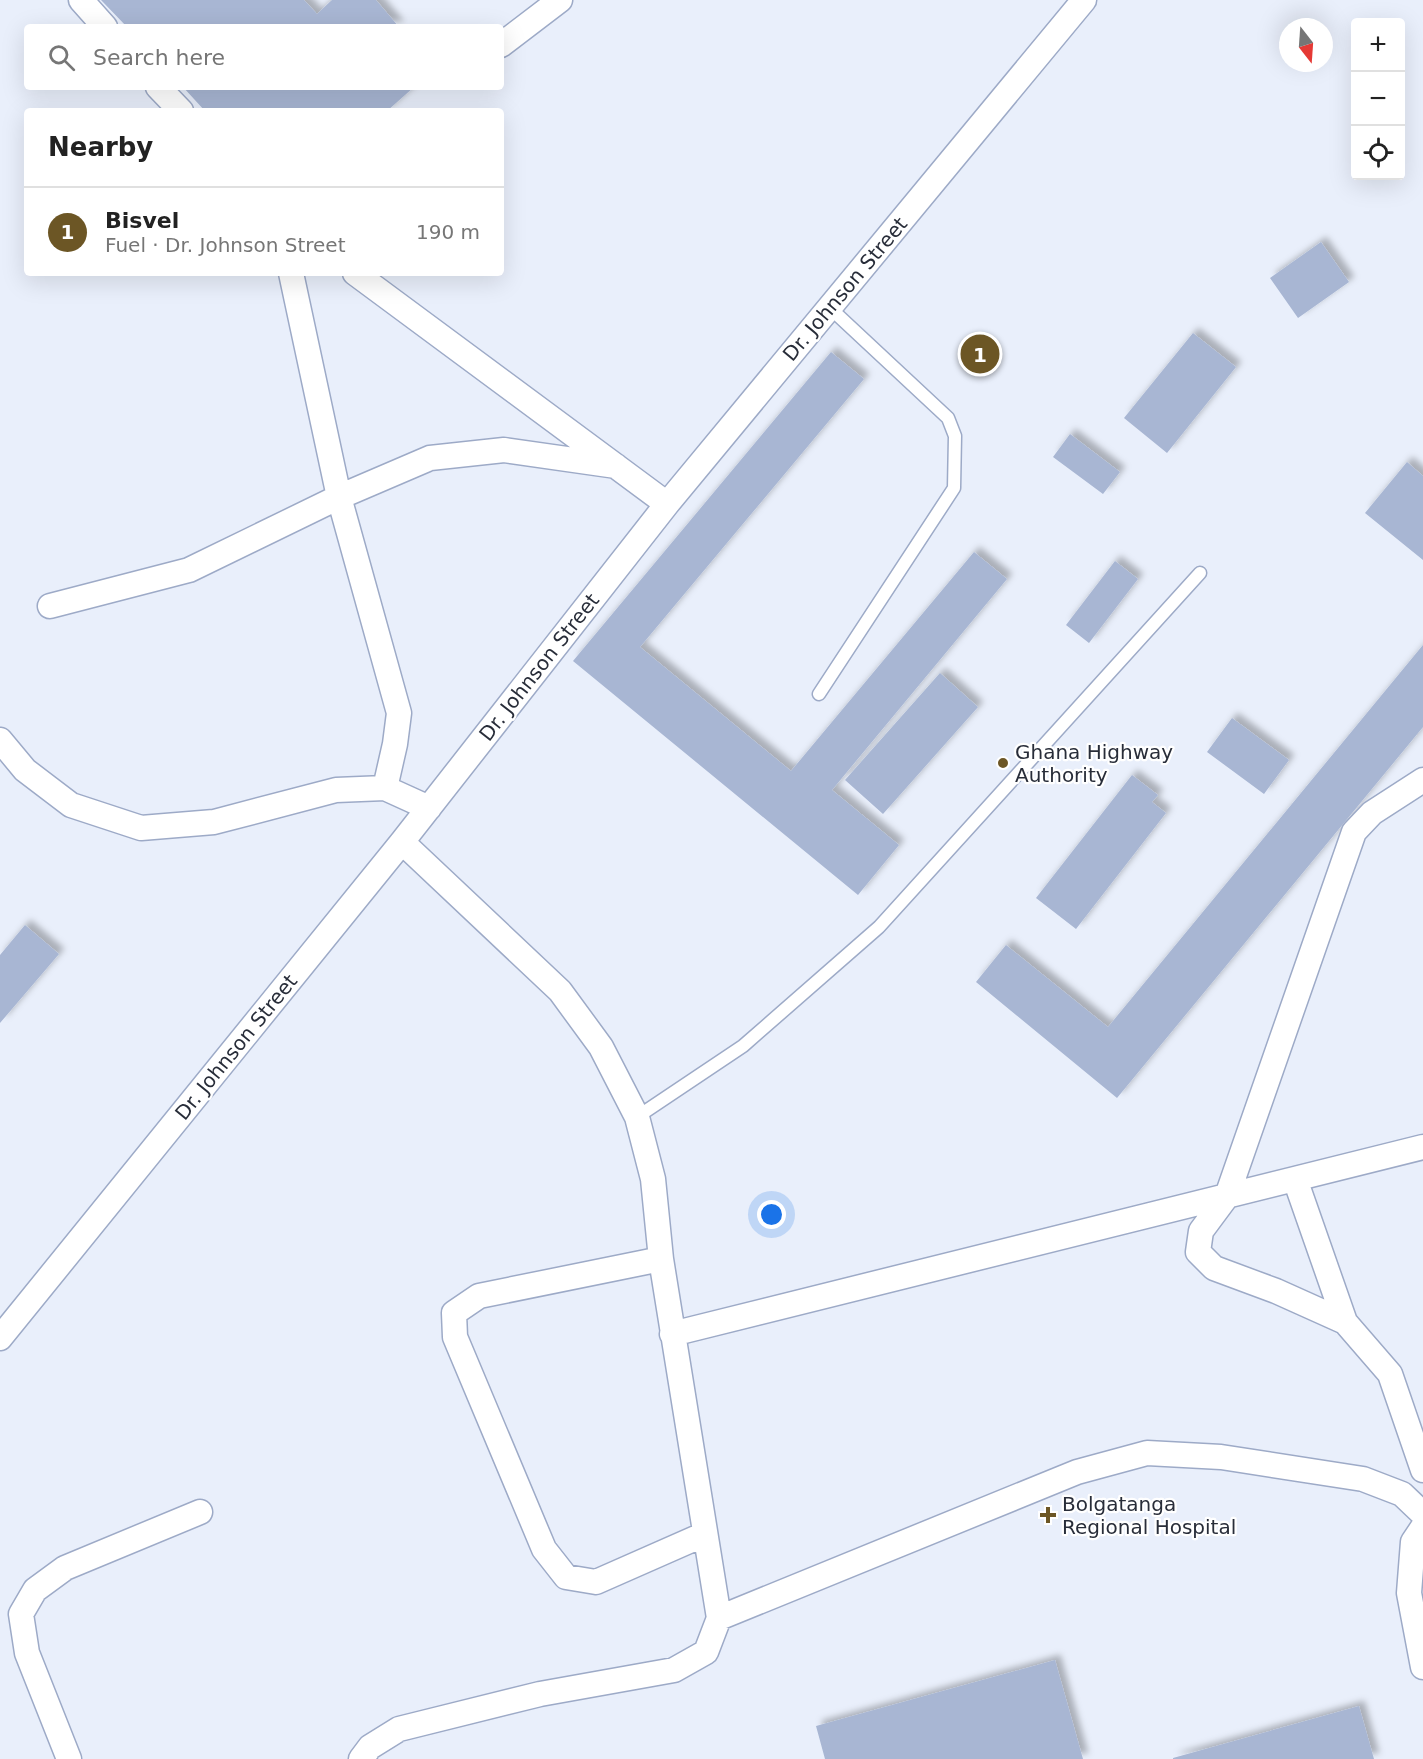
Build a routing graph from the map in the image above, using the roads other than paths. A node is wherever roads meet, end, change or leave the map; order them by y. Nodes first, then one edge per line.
1 (81, 0) edge
2 (560, 0) edge
3 (1084, 0) edge
4 (102, 24) edge
5 (504, 43) edge
6 (161, 90) edge
7 (178, 108) edge
8 (292, 276) edge
9 (359, 276) edge
10 (829, 307) junction
11 (616, 465) junction
12 (339, 497) junction
13 (667, 504) junction
14 (1200, 573) dead end
15 (51, 606) dead end
16 (819, 694) dead end
17 (0, 740) edge
18 (1423, 780) edge
19 (385, 788) junction
20 (429, 808) junction
21 (402, 842) junction
22 (637, 1117) junction
23 (1423, 1147) edge
24 (1295, 1179) junction
25 (1227, 1196) junction
26 (661, 1259) junction
27 (1345, 1322) junction
28 (672, 1334) junction
29 (0, 1338) edge
30 (1423, 1470) edge
31 (200, 1512) dead end
32 (1423, 1514) edge
33 (1423, 1527) edge
34 (705, 1534) junction
35 (719, 1618) junction
36 (1423, 1666) edge
37 (69, 1759) edge
38 (361, 1759) edge

1 - 4 street
2 - 5 street
3 - 10 street, Dr. Johnson Street
6 - 7 street
8 - 12 street
9 - 11 street
10 - 13 street, Dr. Johnson Street
10 - 16 lane
11 - 12 street
11 - 13 street
12 - 15 street
12 - 19 street
13 - 20 street, Dr. Johnson Street
14 - 22 lane
17 - 19 street
18 - 25 street
19 - 20 street
20 - 21 street, Dr. Johnson Street
21 - 22 street
21 - 29 street, Dr. Johnson Street
22 - 26 street
23 - 24 street
24 - 25 street
24 - 27 street
25 - 27 street
25 - 28 street
26 - 28 street
26 - 34 street
27 - 30 street
28 - 34 street
31 - 37 street
32 - 35 street
33 - 36 street
34 - 35 street
35 - 38 street

